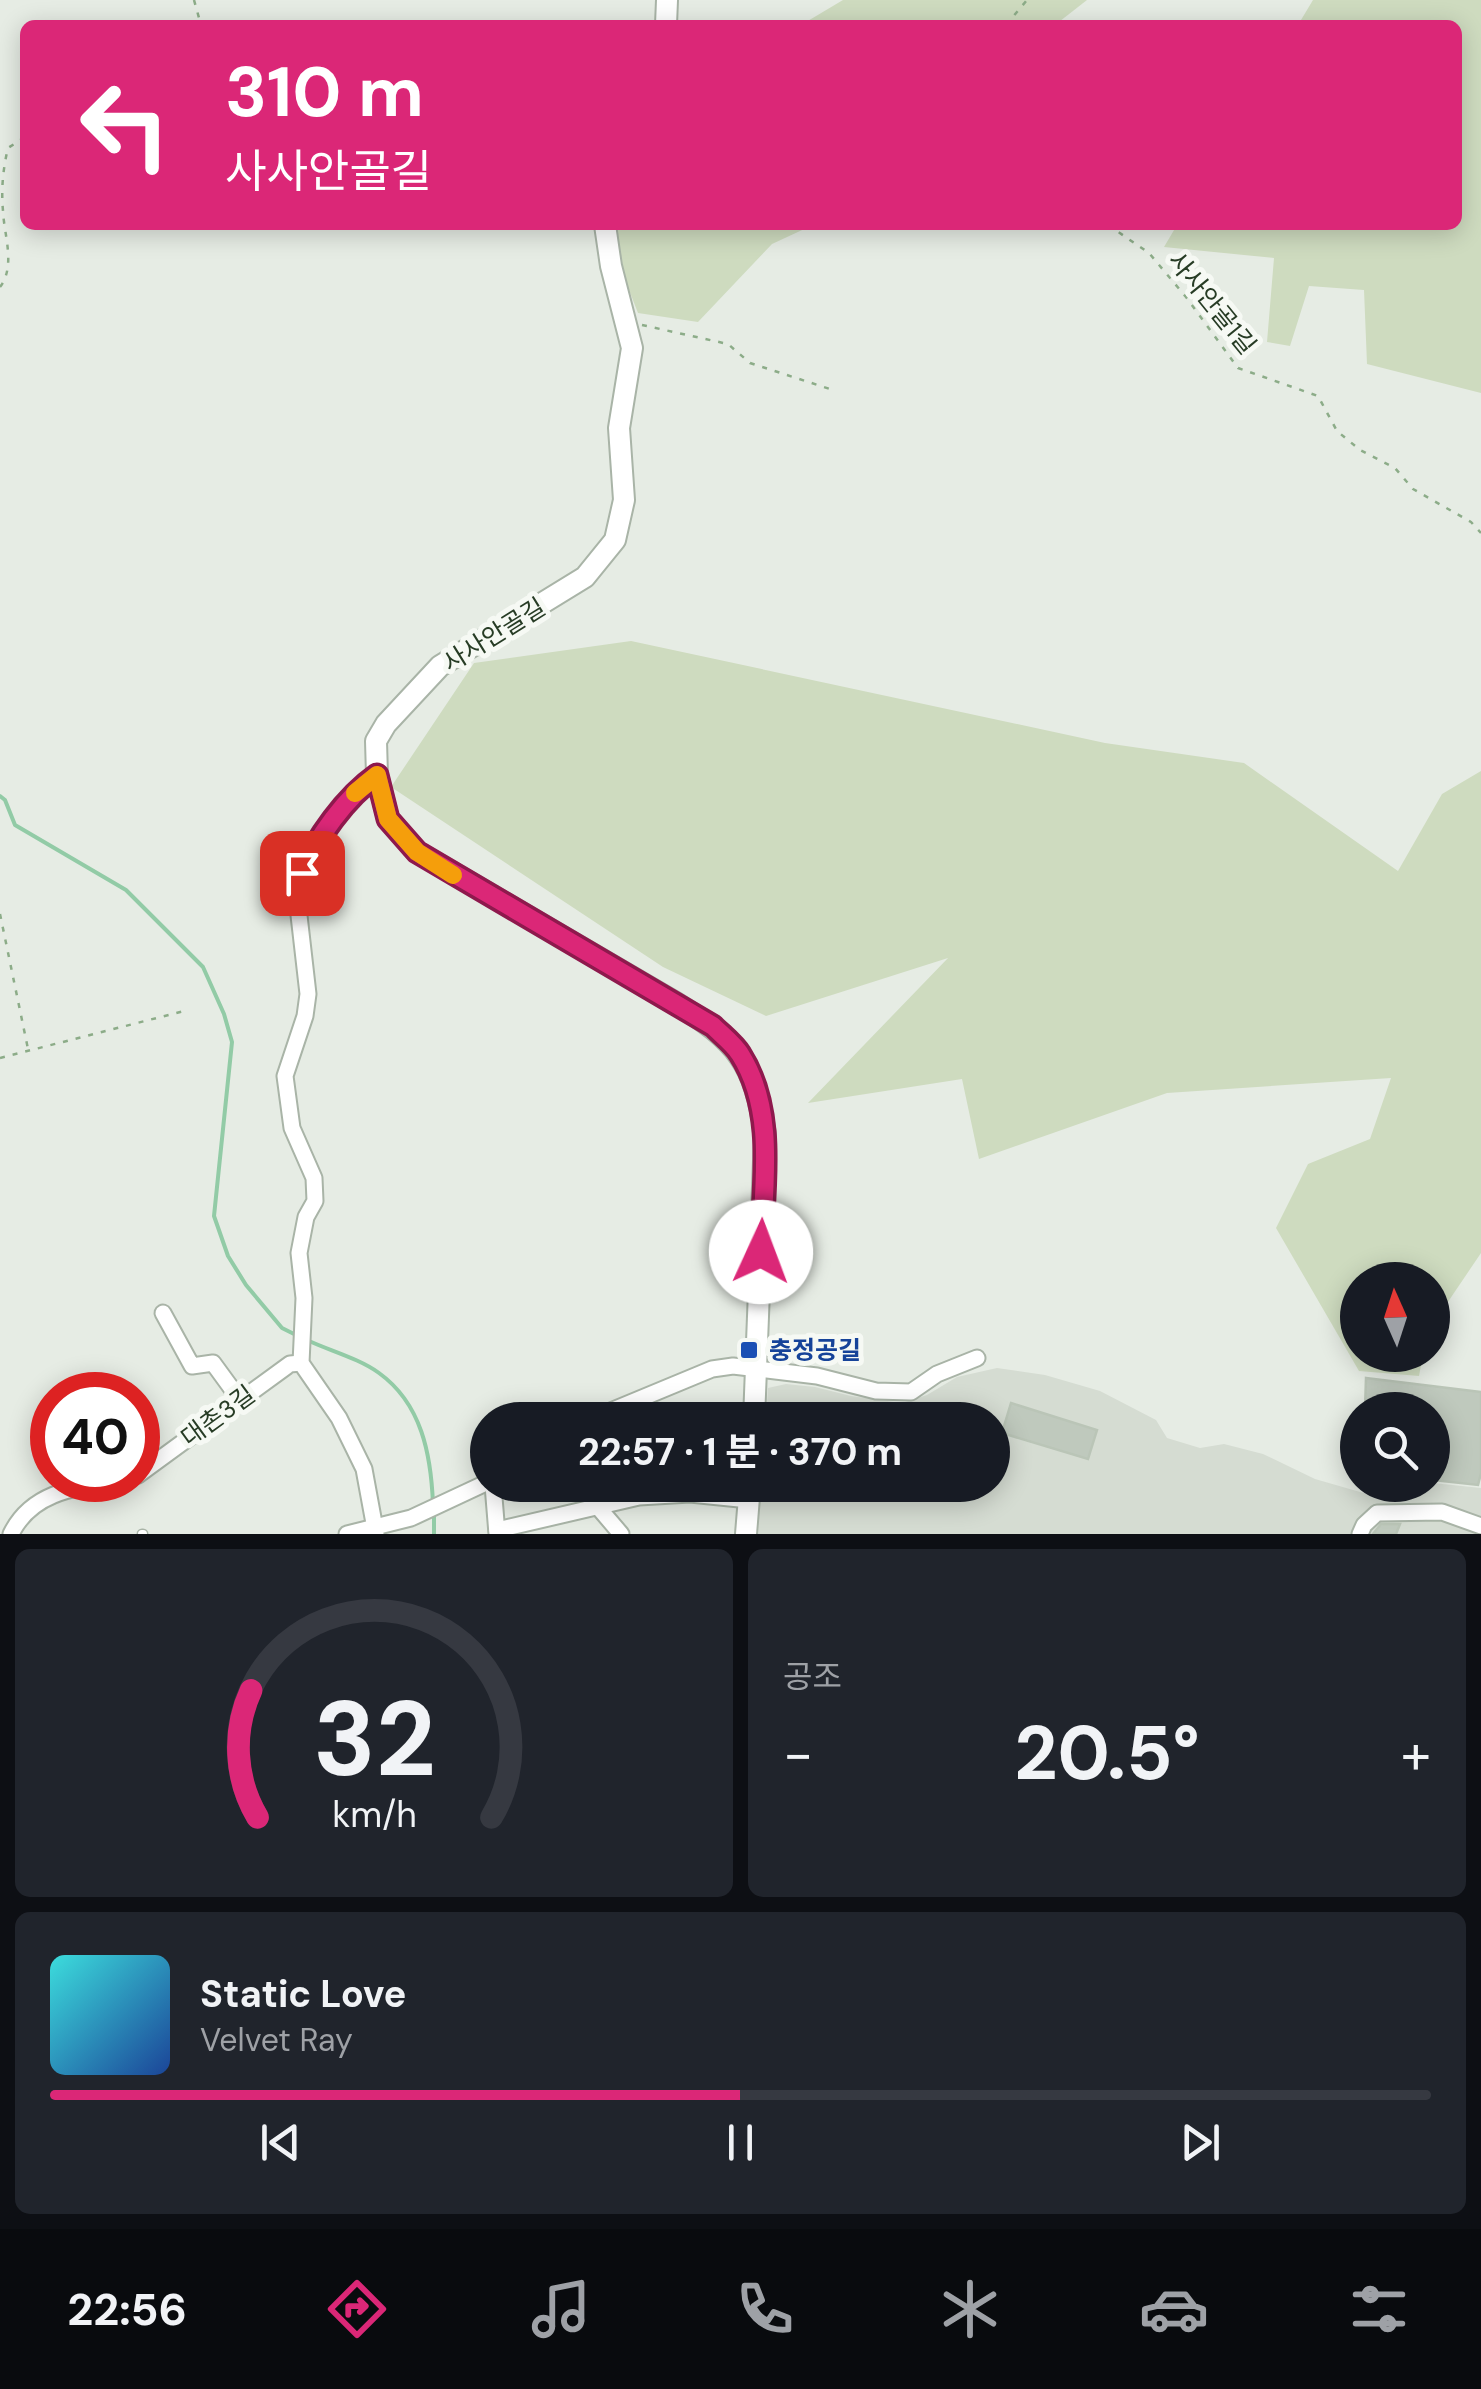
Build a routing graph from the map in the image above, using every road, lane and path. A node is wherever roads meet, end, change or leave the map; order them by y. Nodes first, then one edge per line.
1 (1027, 0) edge
2 (1010, 20) edge
3 (20, 140) edge
4 (605, 230) edge
5 (1115, 230) edge
6 (0, 287) edge
7 (626, 321) junction
8 (832, 390) dead end
9 (1481, 533) edge
10 (377, 775) junction
11 (0, 914) edge
12 (188, 1010) dead end
13 (28, 1051) junction
14 (0, 1058) edge
15 (162, 1313) dead end
16 (301, 1357) junction
17 (977, 1358) dead end
18 (758, 1370) junction
19 (240, 1400) junction
20 (632, 1402) edge
21 (755, 1402) edge
22 (160, 1459) edge
23 (470, 1492) edge
24 (37, 1502) edge
25 (489, 1502) edge
26 (618, 1502) edge
27 (748, 1502) edge
28 (598, 1507) junction
29 (1481, 1526) edge
30 (376, 1531) edge
31 (497, 1532) edge
32 (11, 1534) edge
33 (347, 1534) edge
34 (622, 1534) edge
35 (746, 1534) edge
36 (1360, 1534) edge

1 - 2 path
3 - 6 path
4 - 7 street, 사사안골길
5 - 9 path, 사사안골1길
7 - 8 path
7 - 10 street, 사사안골길
10 - 16 street
10 - 18 street
11 - 13 path
12 - 13 path
13 - 14 path
15 - 19 street
16 - 19 street, 대촌3길
16 - 30 street
17 - 18 street
18 - 20 street
18 - 21 street
19 - 22 street, 대촌3길
23 - 30 street
24 - 32 street
25 - 31 street
26 - 28 street
27 - 35 street
28 - 31 street
28 - 34 street
29 - 36 street
30 - 33 street

